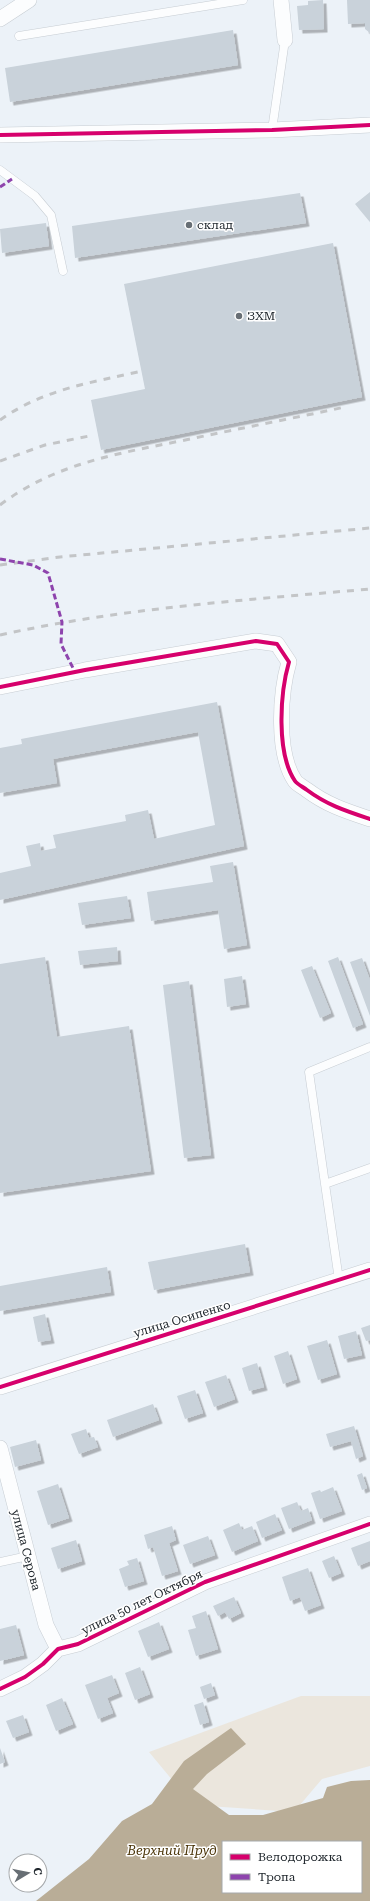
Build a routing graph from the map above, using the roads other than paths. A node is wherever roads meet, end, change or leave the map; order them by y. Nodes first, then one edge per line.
1 (29, 0) edge
2 (243, 0) edge
3 (281, 0) edge
4 (0, 19) edge
5 (19, 36) dead end
6 (285, 40) joint
7 (370, 125) edge
8 (272, 130) junction
9 (0, 135) edge
10 (0, 170) edge
11 (63, 271) dead end
12 (0, 687) edge
13 (370, 819) edge
14 (370, 1047) edge
15 (370, 1168) edge
16 (325, 1184) junction
17 (370, 1270) edge
18 (339, 1280) junction
19 (0, 1387) edge
20 (0, 1448) edge
21 (370, 1524) edge
22 (28, 1556) junction
23 (0, 1562) edge
24 (58, 1650) junction
25 (0, 1689) edge

1 - 4 street
2 - 5 lane
3 - 6 street
6 - 8 lane
7 - 8 street
8 - 9 street
10 - 11 lane
12 - 13 street
14 - 16 lane
15 - 16 lane
16 - 18 lane
17 - 18 street, улица Осипенко
18 - 19 street, улица Осипенко
20 - 22 street, улица Серова
21 - 24 street, улица 50 лет Октября
22 - 23 lane
22 - 24 street, улица Серова
24 - 25 street, улица 50 лет Октября

